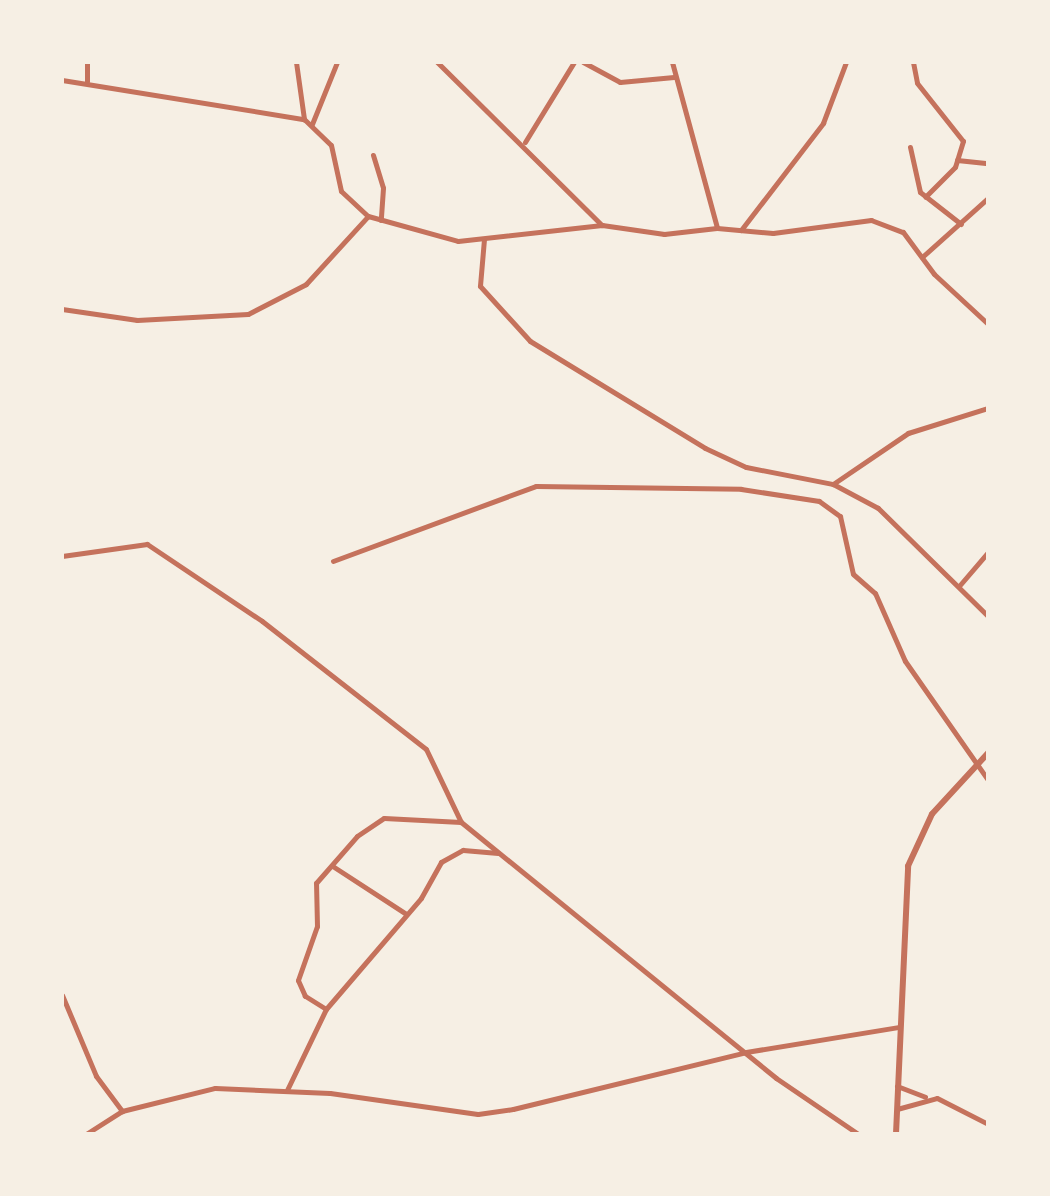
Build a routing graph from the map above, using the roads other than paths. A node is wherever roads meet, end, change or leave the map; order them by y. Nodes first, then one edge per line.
1 (87, 62) edge
2 (296, 62) edge
3 (337, 62) edge
4 (437, 62) edge
5 (574, 62) edge
6 (583, 62) edge
7 (672, 62) edge
8 (846, 62) edge
9 (913, 62) edge
10 (674, 77) junction
11 (62, 80) edge
12 (87, 81) junction
13 (304, 119) junction
14 (313, 125) junction
15 (525, 142) junction
16 (910, 147) dead end
17 (373, 155) dead end
18 (956, 160) junction
19 (988, 163) edge
20 (925, 197) junction
21 (988, 198) edge
22 (368, 216) junction
23 (381, 220) junction
24 (961, 224) junction
25 (602, 225) junction
26 (717, 228) junction
27 (741, 230) junction
28 (484, 239) junction
29 (922, 257) junction
30 (62, 309) edge
31 (988, 324) edge
32 (988, 408) edge
33 (833, 484) junction
34 (988, 552) edge
35 (62, 556) edge
36 (333, 561) dead end
37 (959, 586) junction
38 (988, 616) edge
39 (988, 753) edge
40 (988, 780) edge
41 (461, 822) junction
42 (501, 853) junction
43 (334, 867) junction
44 (406, 914) junction
45 (62, 995) edge
46 (326, 1009) junction
47 (898, 1027) junction
48 (746, 1052) junction
49 (897, 1086) junction
50 (287, 1090) junction
51 (926, 1097) junction
52 (897, 1109) junction
53 (122, 1111) junction
54 (988, 1124) edge
55 (86, 1134) edge
56 (858, 1134) edge
57 (896, 1134) edge

1 - 12 street
2 - 13 street
3 - 14 street
4 - 15 street
5 - 15 street
6 - 10 street
7 - 10 street
8 - 27 street
9 - 18 street
10 - 26 street
11 - 12 street
12 - 13 street
13 - 14 street
14 - 22 street
15 - 25 street
16 - 20 street
17 - 23 street
18 - 19 street
18 - 20 street
20 - 24 street
21 - 24 street
22 - 23 street
22 - 30 street
23 - 28 street
24 - 29 street
25 - 26 street
25 - 28 street
26 - 27 street
27 - 29 street
28 - 33 street
29 - 31 street
32 - 33 street
33 - 37 street
34 - 37 street
35 - 41 street
36 - 40 street
37 - 38 street
39 - 47 street
41 - 42 street
41 - 43 street
42 - 44 street
42 - 48 street
43 - 44 street
43 - 46 street
44 - 46 street
45 - 53 street
46 - 50 street
47 - 48 street
47 - 49 street
48 - 50 street
48 - 56 street
49 - 51 street
49 - 52 street
50 - 53 street
51 - 52 street
51 - 54 street
52 - 57 street
53 - 55 street

